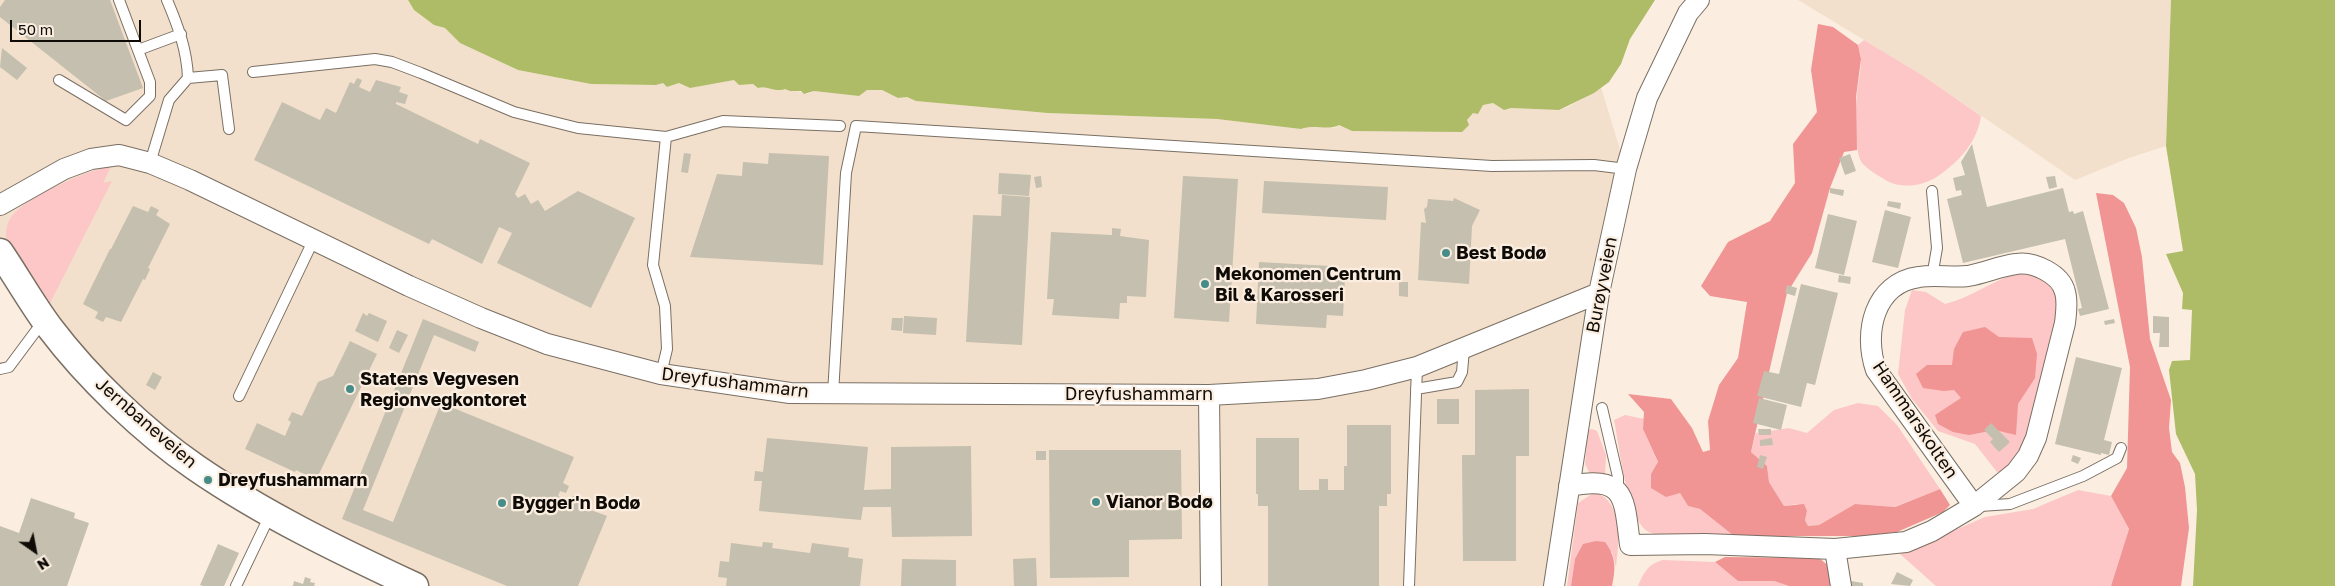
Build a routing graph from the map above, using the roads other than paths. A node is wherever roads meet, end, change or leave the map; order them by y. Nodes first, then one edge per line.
1 (119, 0) edge
2 (168, 0) edge
3 (1699, 0) edge
4 (181, 34) junction
5 (138, 50) junction
6 (252, 72) dead end
7 (188, 78) junction
8 (59, 80) dead end
9 (840, 126) dead end
10 (229, 129) dead end
11 (666, 137) junction
12 (150, 162) junction
13 (1626, 169) junction
14 (1932, 191) dead end
15 (0, 205) edge
16 (314, 239) junction
17 (0, 252) edge
18 (1932, 277) junction
19 (1599, 293) junction
20 (44, 319) junction
21 (1464, 349) junction
22 (1417, 367) junction
23 (0, 369) edge
24 (661, 374) junction
25 (1416, 389) junction
26 (832, 394) junction
27 (1210, 395) junction
28 (239, 396) dead end
29 (1602, 408) dead end
30 (2121, 448) dead end
31 (1568, 486) junction
32 (1618, 492) junction
33 (1974, 506) junction
34 (271, 512) junction
35 (1835, 549) junction
36 (236, 586) edge
37 (415, 586) edge
38 (1211, 586) edge
39 (1409, 586) edge
40 (1554, 586) edge
41 (1841, 586) edge

1 - 5 lane
2 - 4 lane
3 - 13 street, Burøyveien
4 - 5 lane
4 - 7 lane
5 - 8 lane
6 - 11 lane
7 - 10 lane
7 - 12 lane
9 - 11 lane
11 - 24 lane
12 - 15 street, Dreyfushammarn
12 - 16 street, Dreyfushammarn
13 - 19 street, Burøyveien
13 - 26 lane
14 - 18 lane
16 - 24 street, Dreyfushammarn
16 - 28 lane
17 - 20 street, Jernbaneveien
18 - 33 street, Hammarskolten
18 - 33 street, Hammarskolten
19 - 21 street, Dreyfushammarn
19 - 31 street, Burøyveien
20 - 23 lane
20 - 34 street, Jernbaneveien
21 - 22 street, Dreyfushammarn
21 - 25 lane
22 - 25 lane
22 - 27 street, Dreyfushammarn
24 - 26 street, Dreyfushammarn
25 - 39 lane
26 - 27 street, Dreyfushammarn
27 - 38 street
29 - 32 lane
30 - 33 lane
31 - 32 street
31 - 40 street, Burøyveien
32 - 35 street, Hammarskolten
33 - 35 street, Hammarskolten
34 - 36 lane
34 - 37 street, Jernbaneveien
35 - 41 street

